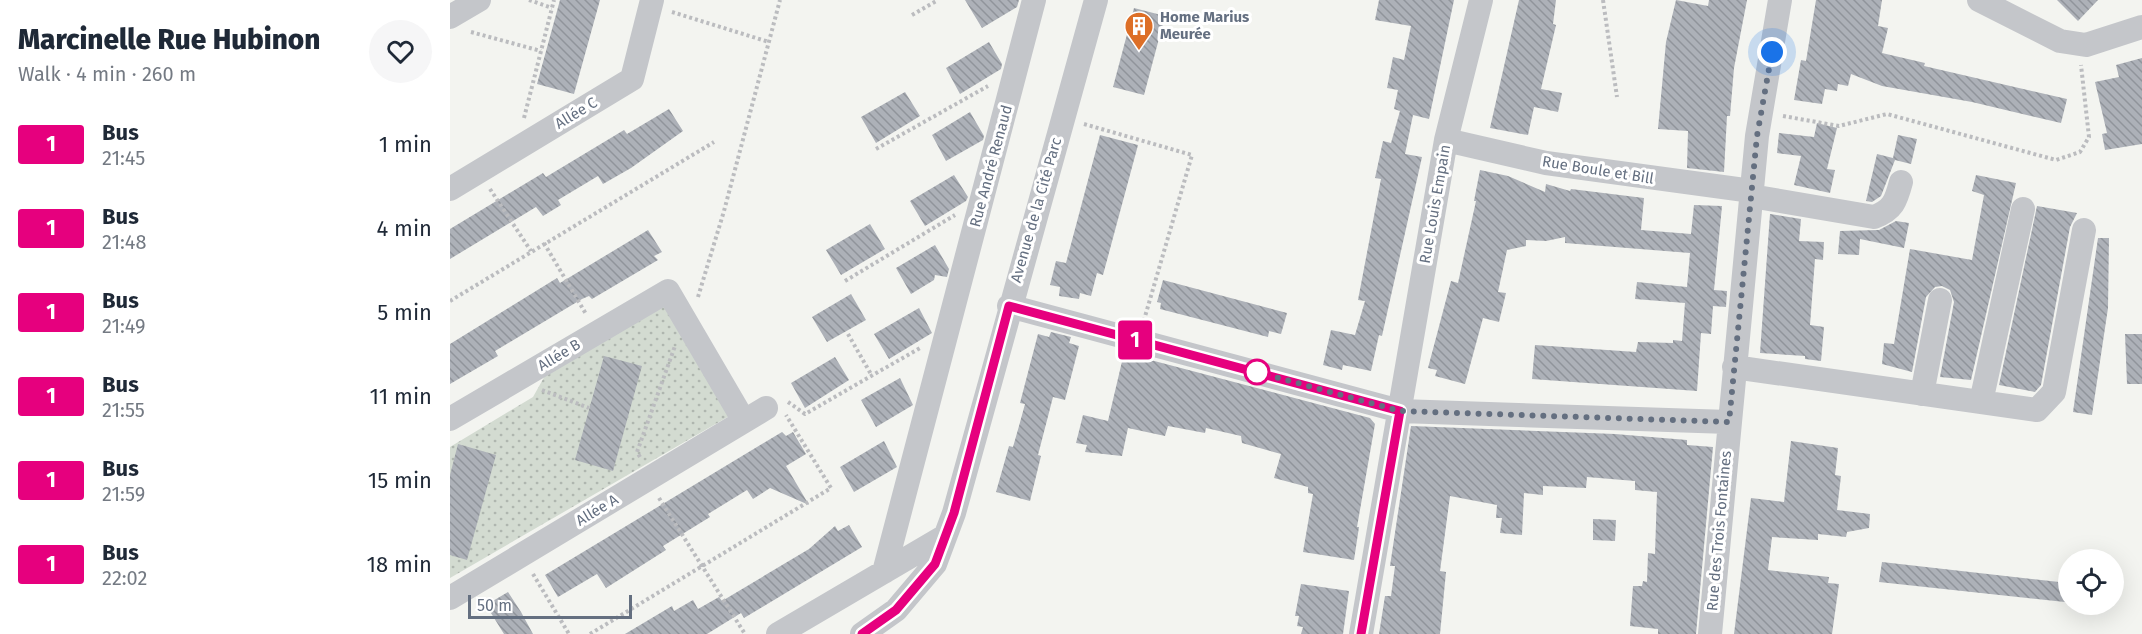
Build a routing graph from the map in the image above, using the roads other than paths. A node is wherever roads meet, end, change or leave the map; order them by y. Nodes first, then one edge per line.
1 (479, 0) edge
2 (1034, 0) edge
3 (1096, 0) edge
4 (1481, 0) edge
5 (1780, 0) edge
6 (1979, 0) edge
7 (651, 3) edge
8 (456, 23) edge
9 (2142, 27) edge
10 (1446, 140) junction
11 (1901, 182) dead end
12 (450, 189) edge
13 (1752, 194) junction
14 (2023, 209) dead end
15 (2084, 230) dead end
16 (1940, 300) dead end
17 (1009, 306) junction
18 (1734, 367) junction
19 (1922, 394) junction
20 (1981, 402) junction
21 (772, 405) road end
22 (1400, 411) junction
23 (450, 419) edge
24 (744, 421) junction
25 (1729, 422) junction
26 (945, 536) junction
27 (884, 572) junction
28 (450, 598) edge
29 (778, 634) edge
30 (862, 634) edge
31 (1361, 634) edge
32 (1710, 634) edge

1 - 8 street
2 - 27 street, Rue André Renaud
3 - 17 street, Avenue de la Cité Parc
4 - 10 street, Rue Louis Empain
5 - 13 street, Rue des Trois Fontaines
6 - 9 street
7 - 12 street, Allée C
10 - 13 street, Rue Boule et Bill
10 - 22 street, Rue Louis Empain
11 - 13 street, Rue Boule et Bill
13 - 18 street, Rue des Trois Fontaines
14 - 20 street
15 - 20 street
16 - 19 street
17 - 22 street
17 - 26 street, Avenue de la Cité Parc
18 - 19 street
18 - 25 street, Rue des Trois Fontaines
19 - 20 street
21 - 24 street, Allée A
22 - 25 street
22 - 31 street, Rue Louis Empain
23 - 24 street, Allée B
24 - 28 street, Allée A
25 - 32 street, Rue des Trois Fontaines
26 - 27 street
26 - 30 street, Avenue de la Cité Parc
27 - 29 street

